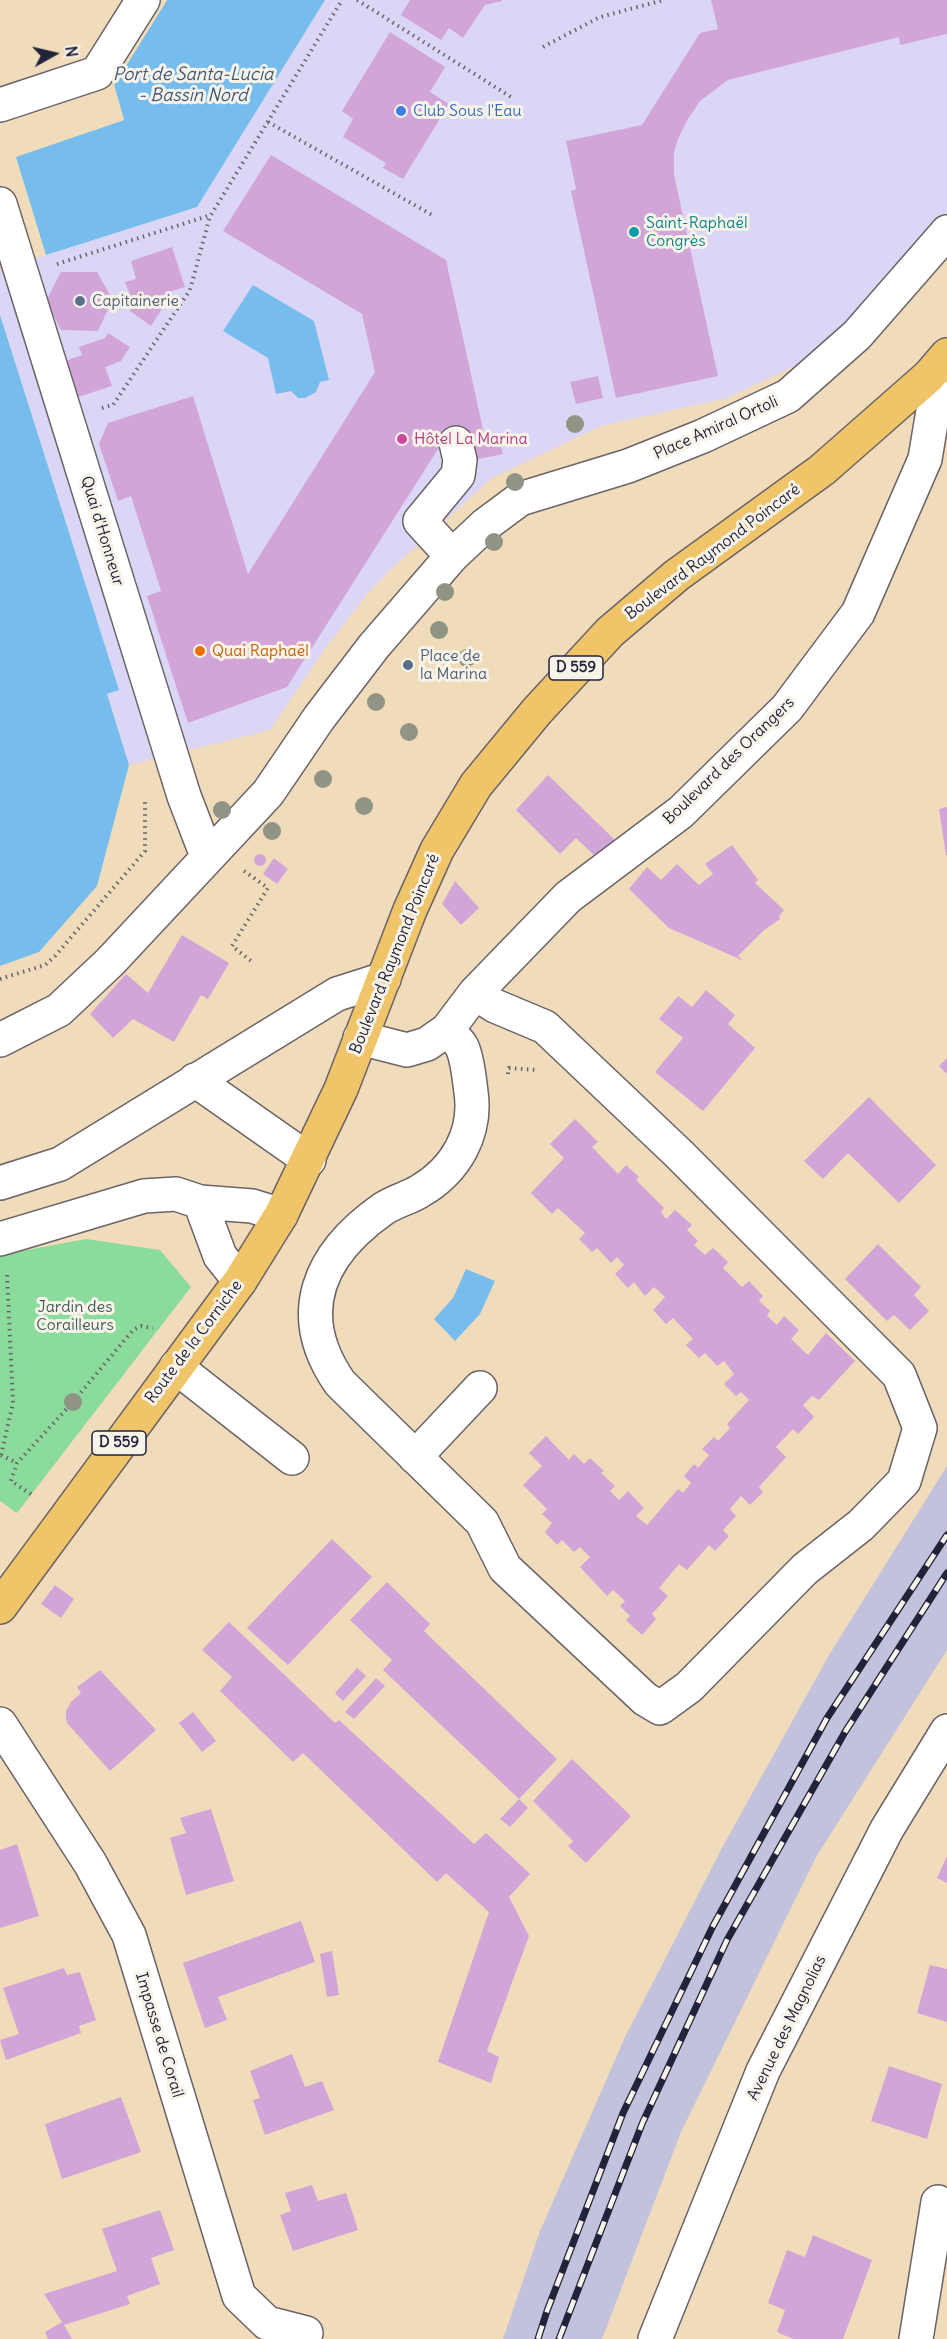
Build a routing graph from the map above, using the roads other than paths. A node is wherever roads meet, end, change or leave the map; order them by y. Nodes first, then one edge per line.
1 (142, 0) edge
2 (0, 105) edge
3 (0, 204) edge
4 (947, 232) edge
5 (938, 366) edge
6 (456, 443) dead end
7 (452, 556) junction
8 (213, 850) junction
9 (384, 979) junction
10 (475, 993) junction
11 (447, 1030) junction
12 (360, 1038) junction
13 (0, 1040) edge
14 (195, 1080) junction
15 (340, 1089) joint
16 (309, 1160) junction
17 (0, 1183) edge
18 (200, 1202) junction
19 (281, 1215) junction
20 (3, 1252) edge
21 (240, 1281) junction
22 (176, 1367) junction
23 (480, 1388) dead end
24 (415, 1457) junction
25 (292, 1458) dead end
26 (0, 1607) edge
27 (0, 1724) edge
28 (947, 1731) edge
29 (938, 2202) dead end
30 (306, 2333) dead end
31 (655, 2339) edge
32 (916, 2339) edge

1 - 2 street
3 - 8 street, Quai d'Honneur
4 - 7 street, Place Amiral Ortoli
5 - 9 main road, Boulevard Raymond Poincaré / D 559
5 - 10 street, Boulevard des Orangers
6 - 7 street
7 - 8 street
8 - 13 street
9 - 12 main road, Boulevard Raymond Poincaré / D 559
9 - 14 street
10 - 11 street, Boulevard des Orangers
10 - 24 street
11 - 12 street, Boulevard des Orangers
11 - 24 street
12 - 15 main road, Boulevard Raymond Poincaré / D 559
14 - 16 street
14 - 17 street
15 - 16 main road, Route de la Corniche / D 559
16 - 19 main road, Route de la Corniche / D 559
18 - 19 street
18 - 20 street
18 - 21 street
19 - 21 main road, Route de la Corniche / D 559
21 - 22 main road, Route de la Corniche / D 559
22 - 25 street
22 - 26 main road, Route de la Corniche / D 559
23 - 24 street
27 - 30 street, Impasse de Corail
28 - 31 street, Avenue des Magnolias
29 - 32 street

